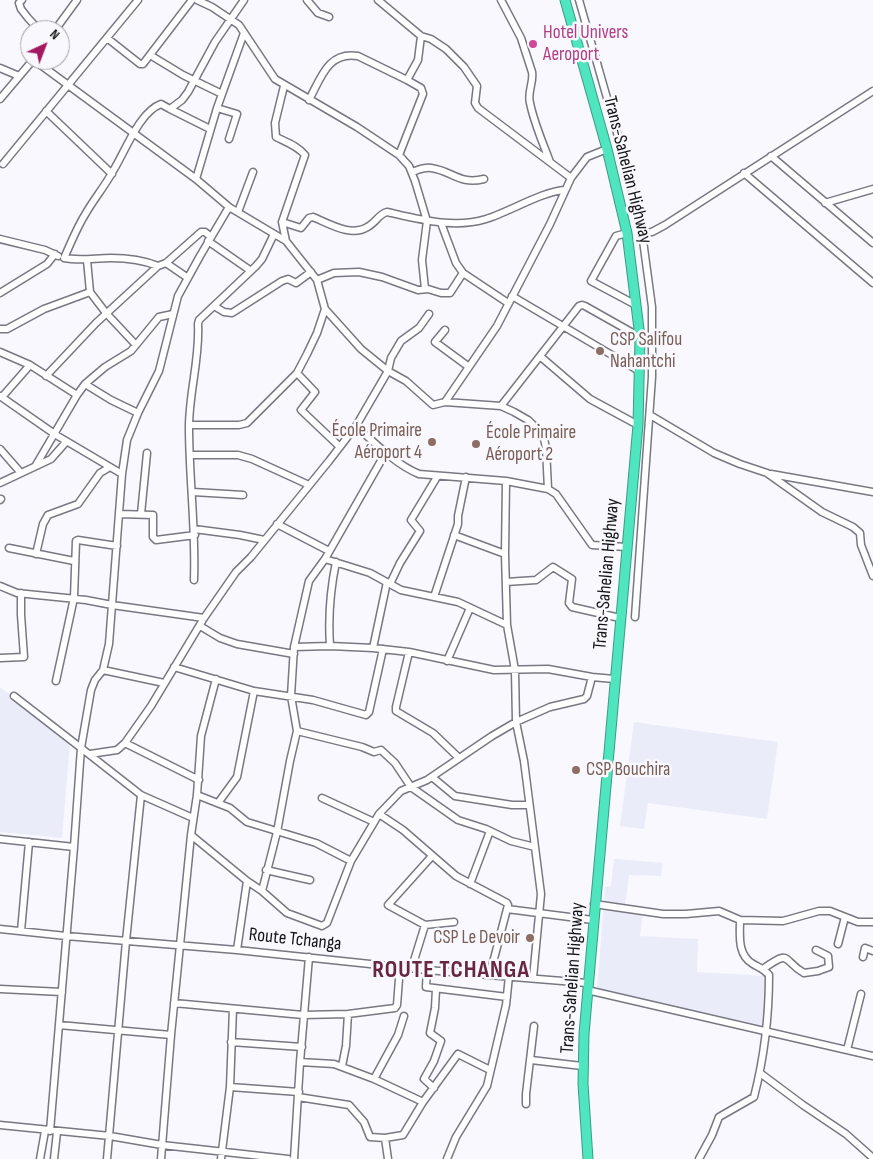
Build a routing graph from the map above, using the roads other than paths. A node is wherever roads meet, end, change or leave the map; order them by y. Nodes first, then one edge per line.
1 (22, 0) edge
2 (77, 0) edge
3 (138, 0) edge
4 (192, 0) edge
5 (197, 0) edge
6 (244, 0) edge
7 (307, 0) edge
8 (378, 0) edge
9 (501, 0) edge
10 (565, 0) edge
11 (579, 0) edge
12 (329, 17) dead end
13 (232, 18) junction
14 (31, 20) edge
15 (62, 20) edge
16 (244, 34) junction
17 (421, 36) junction
18 (107, 38) junction
19 (150, 55) junction
20 (0, 68) edge
21 (25, 70) edge
22 (47, 70) edge
23 (19, 76) junction
24 (193, 79) junction
25 (407, 80) junction
26 (68, 86) junction
27 (284, 86) junction
28 (873, 91) edge
29 (222, 94) junction
30 (0, 99) edge
31 (309, 100) junction
32 (217, 108) junction
33 (170, 109) junction
34 (46, 112) junction
35 (210, 129) junction
36 (133, 134) junction
37 (229, 139) dead end
38 (607, 149) junction
39 (399, 155) junction
40 (771, 156) junction
41 (550, 162) junction
42 (3, 164) dead end
43 (253, 172) dead end
44 (412, 172) junction
45 (744, 173) junction
46 (112, 174) junction
47 (570, 178) junction
48 (196, 179) junction
49 (484, 179) dead end
50 (873, 189) edge
51 (565, 190) junction
52 (825, 203) junction
53 (230, 207) junction
54 (238, 212) junction
55 (282, 222) junction
56 (427, 222) junction
57 (441, 223) junction
58 (628, 233) junction
59 (642, 233) junction
60 (274, 234) junction
61 (0, 239) edge
62 (210, 239) junction
63 (286, 241) junction
64 (873, 243) edge
65 (55, 254) junction
66 (64, 258) junction
67 (87, 260) junction
68 (166, 263) junction
69 (158, 266) junction
70 (251, 271) junction
71 (311, 272) junction
72 (464, 273) junction
73 (188, 278) junction
74 (317, 280) junction
75 (873, 282) edge
76 (425, 289) junction
77 (90, 292) junction
78 (0, 293) edge
79 (512, 296) junction
80 (508, 303) junction
81 (636, 305) junction
82 (214, 306) junction
83 (324, 310) junction
84 (106, 313) junction
85 (173, 314) junction
86 (429, 314) dead end
87 (563, 326) junction
88 (0, 329) edge
89 (445, 330) dead end
90 (640, 337) junction
91 (136, 345) junction
92 (0, 352) edge
93 (541, 358) junction
94 (30, 365) junction
95 (469, 367) junction
96 (388, 371) junction
97 (639, 372) junction
98 (298, 373) junction
99 (46, 376) junction
100 (85, 384) junction
101 (77, 395) junction
102 (1, 397) edge
103 (444, 402) junction
104 (501, 406) junction
105 (138, 413) junction
106 (650, 415) junction
107 (638, 424) junction
108 (189, 426) junction
109 (356, 426) junction
110 (54, 434) junction
111 (66, 442) junction
112 (340, 447) junction
113 (0, 449) edge
114 (386, 452) junction
115 (147, 453) dead end
116 (191, 455) junction
117 (36, 465) junction
118 (110, 467) junction
119 (21, 473) junction
120 (767, 473) junction
121 (122, 474) junction
122 (437, 477) junction
123 (466, 477) junction
124 (506, 481) junction
125 (0, 483) edge
126 (309, 486) junction
127 (548, 489) junction
128 (193, 492) junction
129 (873, 492) edge
130 (243, 495) dead end
131 (119, 514) junction
132 (141, 514) junction
133 (277, 524) junction
134 (194, 532) junction
135 (454, 534) junction
136 (264, 540) junction
137 (117, 546) junction
138 (627, 547) junction
139 (9, 548) dead end
140 (329, 552) junction
141 (36, 554) junction
142 (505, 554) junction
143 (325, 559) junction
144 (74, 561) junction
145 (336, 562) junction
146 (873, 576) edge
147 (194, 580) dead end
148 (506, 582) junction
149 (388, 583) junction
150 (0, 586) edge
151 (21, 593) junction
152 (434, 597) junction
153 (74, 598) junction
154 (112, 605) junction
155 (470, 608) junction
156 (635, 617) dead end
157 (204, 618) junction
158 (620, 618) junction
159 (506, 625) junction
160 (200, 626) junction
161 (330, 646) junction
162 (373, 648) junction
163 (383, 649) junction
164 (294, 650) junction
165 (410, 652) junction
166 (0, 658) edge
167 (447, 661) junction
168 (174, 667) junction
169 (103, 670) junction
170 (515, 670) junction
171 (592, 677) junction
172 (216, 679) junction
173 (614, 679) junction
174 (56, 681) dead end
175 (164, 682) junction
176 (254, 691) junction
177 (14, 696) dead end
178 (291, 696) junction
179 (516, 722) junction
180 (297, 731) junction
181 (125, 743) junction
182 (81, 748) junction
183 (90, 754) junction
184 (459, 758) junction
185 (432, 777) junction
186 (198, 780) junction
187 (411, 787) junction
188 (141, 795) junction
189 (198, 796) junction
190 (322, 798) dead end
191 (218, 803) junction
192 (529, 805) junction
193 (380, 814) junction
194 (193, 818) junction
195 (374, 822) junction
196 (490, 831) junction
197 (277, 832) junction
198 (191, 835) junction
199 (0, 839) edge
200 (29, 842) junction
201 (74, 847) junction
202 (535, 847) junction
203 (432, 856) junction
204 (351, 861) junction
205 (266, 870) junction
206 (310, 880) dead end
207 (247, 881) junction
208 (470, 884) junction
209 (262, 891) junction
210 (594, 904) junction
211 (507, 909) junction
212 (540, 914) junction
213 (845, 917) junction
214 (593, 920) junction
215 (740, 920) junction
216 (454, 922) dead end
217 (873, 922) edge
218 (425, 925) junction
219 (0, 929) edge
220 (21, 932) junction
221 (66, 936) junction
222 (126, 941) junction
223 (838, 944) dead end
224 (180, 945) junction
225 (237, 950) junction
226 (816, 950) dead end
227 (873, 950) edge
228 (309, 957) junction
229 (863, 957) dead end
230 (400, 966) junction
231 (412, 967) junction
232 (763, 969) junction
233 (427, 970) junction
234 (490, 974) junction
235 (509, 976) junction
236 (533, 978) junction
237 (587, 987) junction
238 (0, 988) edge
239 (436, 989) junction
240 (62, 992) junction
241 (861, 994) dead end
242 (507, 997) junction
243 (174, 1004) junction
244 (233, 1009) junction
245 (348, 1014) junction
246 (303, 1015) junction
247 (404, 1016) dead end
248 (59, 1025) junction
249 (534, 1026) dead end
250 (118, 1030) junction
251 (766, 1031) junction
252 (171, 1035) junction
253 (231, 1042) junction
254 (302, 1047) junction
255 (847, 1050) junction
256 (873, 1056) edge
257 (531, 1060) junction
258 (300, 1062) junction
259 (342, 1066) junction
260 (582, 1066) junction
261 (490, 1070) junction
262 (760, 1073) junction
263 (374, 1079) junction
264 (230, 1087) junction
265 (434, 1088) junction
266 (299, 1095) junction
267 (423, 1102) junction
268 (526, 1104) dead end
269 (0, 1125) edge
270 (51, 1131) junction
271 (110, 1136) junction
272 (385, 1138) junction
273 (162, 1145) junction
274 (221, 1156) edge
275 (873, 1158) edge
276 (40, 1159) edge
277 (54, 1159) edge
278 (107, 1159) edge
279 (161, 1159) edge
280 (288, 1159) edge
281 (294, 1159) edge
282 (388, 1159) edge
283 (447, 1159) edge
284 (588, 1159) edge
285 (699, 1159) edge

1 - 14 street
2 - 15 street
3 - 18 street
4 - 19 street
5 - 13 street
6 - 13 street
7 - 12 street
8 - 17 street
9 - 41 street
10 - 38 highway, Trans-Sahelian Highway
11 - 59 street
13 - 16 street
13 - 24 street
16 - 27 street
16 - 29 street
17 - 25 street
17 - 41 street
18 - 19 street
18 - 26 street
19 - 24 street
20 - 23 street
21 - 23 street
22 - 26 street
23 - 30 street
24 - 29 street
24 - 33 street
25 - 31 street
25 - 39 street
26 - 34 street
26 - 36 street
27 - 31 street
27 - 55 street
28 - 40 street
29 - 32 street
31 - 39 street
32 - 35 street
32 - 37 street
33 - 35 street
33 - 36 street
34 - 42 street
34 - 46 street
35 - 48 street
36 - 46 street
36 - 48 street
38 - 47 street
38 - 58 highway, Trans-Sahelian Highway
39 - 44 street
40 - 45 street
40 - 52 street
41 - 47 street
43 - 54 street
44 - 49 street
44 - 56 street
45 - 59 street
45 - 75 street
46 - 66 street
47 - 51 street
48 - 53 street
50 - 52 street
51 - 57 street
51 - 79 street
52 - 64 street
53 - 54 street
53 - 62 street
54 - 60 street
55 - 56 street
55 - 63 street
56 - 57 street
56 - 76 street
57 - 72 street
58 - 81 highway, Trans-Sahelian Highway
58 - 81 street
59 - 106 street
60 - 63 street
60 - 70 street
61 - 65 street
62 - 68 street
62 - 70 street
62 - 73 street
63 - 71 street
65 - 66 street
65 - 78 street
66 - 67 street
67 - 69 street
67 - 77 street
68 - 69 street
68 - 73 street
69 - 84 street
70 - 82 street
71 - 74 street
71 - 82 street
72 - 76 street
72 - 80 street
73 - 85 street
74 - 76 street
74 - 83 street
77 - 84 street
77 - 88 street
79 - 80 street
79 - 87 street
80 - 95 street
81 - 90 highway, Trans-Sahelian Highway
82 - 108 street
83 - 96 street
83 - 98 street
84 - 91 street
84 - 99 street
85 - 91 street
85 - 105 street
86 - 96 street
87 - 90 street
87 - 93 street
87 - 97 street
89 - 95 street
90 - 97 highway, Trans-Sahelian Highway
91 - 100 street
92 - 94 street
93 - 104 street
93 - 107 street
94 - 99 street
94 - 102 street
95 - 103 street
96 - 103 street
96 - 109 street
97 - 107 highway, Trans-Sahelian Highway
98 - 108 street
98 - 112 street
99 - 101 street
100 - 101 street
100 - 105 street
101 - 110 street
102 - 110 street
103 - 104 street
104 - 127 street
105 - 121 street
106 - 120 street
106 - 156 street
107 - 138 highway, Trans-Sahelian Highway
108 - 116 street
109 - 112 street
109 - 114 street
110 - 111 street
110 - 117 street
111 - 117 street
111 - 118 street
112 - 126 street
113 - 119 street
114 - 122 street
114 - 140 street
115 - 132 street
116 - 126 street
116 - 128 street
117 - 119 street
118 - 121 street
118 - 141 street
119 - 125 street
120 - 129 street
120 - 146 street
121 - 131 street
122 - 123 street
122 - 149 street
123 - 124 street
123 - 135 street
124 - 127 street
124 - 142 street
126 - 133 street
127 - 138 street
128 - 130 street
128 - 134 street
131 - 132 street
131 - 137 street
132 - 134 street
133 - 136 street
133 - 140 street
134 - 136 street
134 - 147 street
135 - 142 street
135 - 152 street
136 - 157 street
137 - 144 street
137 - 154 street
138 - 158 highway, Trans-Sahelian Highway
139 - 141 street
140 - 143 street
141 - 144 street
142 - 148 street
143 - 145 street
143 - 164 street
144 - 153 street
145 - 149 street
145 - 161 street
148 - 158 street
148 - 159 street
149 - 152 street
149 - 162 street
150 - 151 street
151 - 153 street
151 - 166 street
152 - 155 street
153 - 154 street
153 - 174 street
154 - 157 street
154 - 169 street
155 - 159 street
155 - 167 street
157 - 160 street
158 - 173 highway, Trans-Sahelian Highway
159 - 170 street
160 - 164 street
160 - 168 street
161 - 162 street
161 - 164 street
162 - 163 street
163 - 165 street
163 - 178 street
164 - 178 street
165 - 167 street
165 - 184 street
167 - 170 street
168 - 172 street
168 - 175 street
169 - 175 street
169 - 182 street
170 - 171 street
170 - 179 street
171 - 173 street
171 - 179 street
172 - 176 street
172 - 186 street
173 - 210 highway, Trans-Sahelian Highway
175 - 181 street
176 - 178 street
176 - 191 street
177 - 182 street
178 - 180 street
179 - 184 street
179 - 192 street
180 - 187 street
180 - 197 street
181 - 183 street
181 - 186 street
182 - 183 street
182 - 201 street
183 - 188 street
184 - 185 street
185 - 187 street
185 - 192 street
186 - 189 street
187 - 193 street
187 - 196 street
188 - 194 street
188 - 222 street
189 - 191 street
189 - 194 street
190 - 195 street
191 - 197 street
192 - 202 street
193 - 195 street
193 - 203 street
194 - 198 street
195 - 204 street
196 - 202 street
196 - 208 street
197 - 204 street
197 - 205 street
198 - 207 street
198 - 224 street
199 - 200 street
200 - 201 street
200 - 220 street
201 - 221 street
202 - 212 street
203 - 208 street
203 - 218 street
204 - 209 street
205 - 206 street
205 - 209 street
207 - 209 street
207 - 225 street
208 - 211 street
210 - 214 highway, Trans-Sahelian Highway
210 - 215 street
211 - 212 street
211 - 234 street
212 - 214 street
212 - 236 street
213 - 215 street
213 - 217 street
213 - 223 street
214 - 237 highway, Trans-Sahelian Highway
215 - 232 street
216 - 218 street
218 - 231 street
219 - 220 street, Route Tchanga
220 - 221 street, Route Tchanga
221 - 222 street, Route Tchanga
221 - 240 street
222 - 224 street, Route Tchanga
222 - 250 street
224 - 225 street, Route Tchanga
224 - 243 street
225 - 228 street, Route Tchanga
226 - 232 street
227 - 229 street
228 - 230 street, Route Tchanga
228 - 246 street
230 - 231 street, Route Tchanga
230 - 245 street
231 - 233 street, Route Tchanga
232 - 251 street
233 - 234 street, Route Tchanga
233 - 239 street
234 - 235 street, Route Tchanga
235 - 236 street, Route Tchanga
235 - 242 street
236 - 237 street, Route Tchanga
237 - 251 street, Route Tchanga
237 - 260 highway, Trans-Sahelian Highway
238 - 240 street
239 - 242 street
239 - 265 street
240 - 248 street
241 - 255 street
242 - 261 street
243 - 244 street
243 - 252 street
244 - 246 street
244 - 253 street
245 - 246 street
245 - 259 street
246 - 254 street
247 - 263 street
248 - 250 street
248 - 270 street
249 - 257 street
250 - 252 street
250 - 271 street
251 - 255 street, Route Tchanga
251 - 262 street
252 - 273 street
253 - 254 street
253 - 264 street
254 - 258 street
255 - 256 street, Route Tchanga
257 - 260 street
257 - 268 street
258 - 259 street
258 - 266 street
259 - 263 street
260 - 284 highway, Trans-Sahelian Highway
261 - 265 street
261 - 283 street
262 - 275 street
262 - 285 street
263 - 267 street
264 - 266 street
264 - 274 street
265 - 267 street
266 - 272 street
266 - 281 street
267 - 272 street
269 - 270 street
270 - 271 street
270 - 276 street
270 - 277 street
271 - 273 street
271 - 278 street
272 - 282 street
273 - 274 street
273 - 279 street
274 - 280 street

